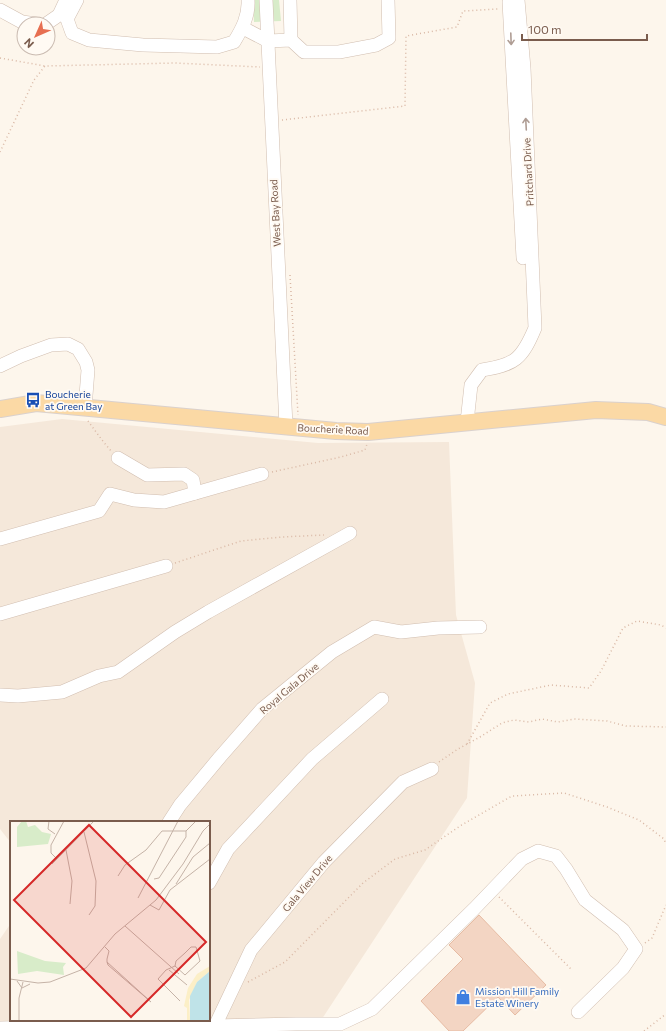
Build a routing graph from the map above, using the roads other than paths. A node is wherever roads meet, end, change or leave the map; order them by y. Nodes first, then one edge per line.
1 (66, 0) edge
2 (77, 0) edge
3 (248, 0) edge
4 (266, 0) edge
5 (290, 0) edge
6 (388, 0) edge
7 (512, 3) edge
8 (0, 10) edge
9 (56, 17) edge
10 (16, 19) edge
11 (243, 28) junction
12 (291, 40) junction
13 (268, 41) junction
14 (0, 366) edge
15 (85, 408) junction
16 (0, 409) edge
17 (666, 418) edge
18 (467, 422) junction
19 (286, 426) junction
20 (118, 458) road end
21 (262, 474) road end
22 (196, 493) junction
23 (350, 533) dead end
24 (0, 539) edge
25 (166, 566) road end
26 (0, 614) edge
27 (480, 627) dead end
28 (0, 695) edge
29 (382, 699) dead end
30 (432, 769) road end
31 (170, 821) edge
32 (210, 881) edge
33 (578, 1012) dead end
34 (132, 1023) edge
35 (57, 1024) edge
36 (215, 1026) junction
37 (332, 1027) edge
38 (0, 1028) edge
39 (296, 1028) edge

1 - 9 street
2 - 11 street
3 - 11 street
4 - 13 street, West Bay Road
5 - 12 street
6 - 12 street
7 - 18 street, Pritchard Drive
8 - 10 street
11 - 13 street
12 - 13 street
13 - 19 street, West Bay Road
14 - 15 street
15 - 16 main road, Boucherie Road
15 - 19 main road, Boucherie Road
17 - 18 main road, Boucherie Road
18 - 19 main road, Boucherie Road
20 - 22 street
21 - 22 street
22 - 24 street
23 - 28 street
25 - 26 street
27 - 31 street, Royal Gala Drive
29 - 32 street
30 - 36 street, Gala View Drive
33 - 37 street
34 - 35 street
34 - 36 street
35 - 38 street
36 - 39 street
37 - 39 street

